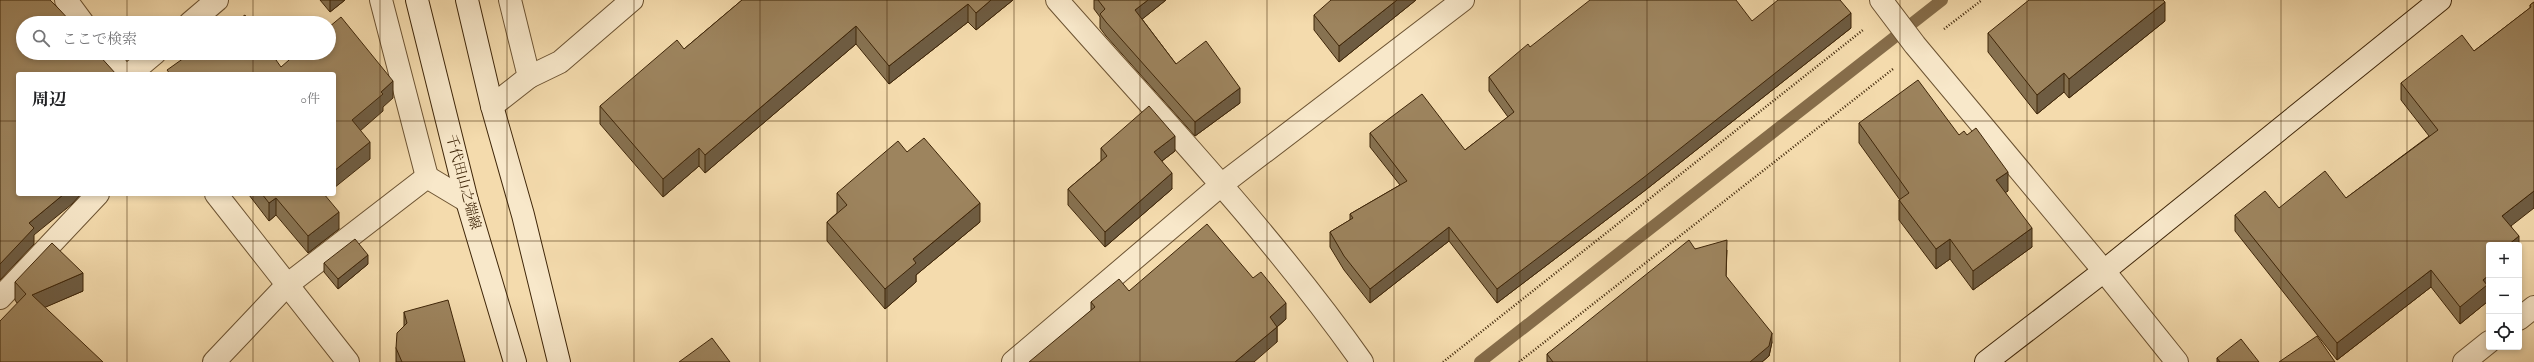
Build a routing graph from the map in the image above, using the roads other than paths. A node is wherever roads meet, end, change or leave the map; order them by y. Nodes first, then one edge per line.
1 (66, 0) edge
2 (217, 0) edge
3 (381, 0) edge
4 (417, 0) edge
5 (510, 0) edge
6 (632, 0) edge
7 (1056, 0) edge
8 (1463, 0) edge
9 (2440, 0) edge
10 (469, 6) edge
11 (1887, 9) edge
12 (78, 16) edge
13 (198, 16) edge
14 (111, 60) edge
15 (147, 60) edge
16 (120, 72) edge
17 (132, 72) edge
18 (529, 77) junction
19 (492, 106) junction
20 (427, 177) junction
21 (1221, 184) junction
22 (96, 196) edge
23 (218, 196) edge
24 (467, 201) junction
25 (2104, 271) junction
26 (287, 285) junction
27 (0, 298) edge
28 (2534, 307) edge
29 (2522, 317) edge
30 (2486, 344) edge
31 (214, 362) edge
32 (348, 362) edge
33 (515, 362) edge
34 (559, 362) edge
35 (1013, 362) edge
36 (1362, 362) edge
37 (1986, 362) edge
38 (2177, 362) edge
39 (2464, 362) edge

1 - 12 street
2 - 13 street
3 - 20 street
4 - 24 street, 千代田山之端線
5 - 18 street
6 - 18 street
7 - 21 street
8 - 21 street
9 - 25 street
10 - 19 street
11 - 25 street
14 - 16 street
15 - 17 street
18 - 19 street
19 - 34 street
20 - 24 street
20 - 26 street
21 - 35 street
21 - 36 street
22 - 27 street
23 - 26 street
24 - 33 street, 千代田山之端線
25 - 37 street
25 - 38 street
26 - 31 street
26 - 32 street
28 - 29 street
30 - 39 street

